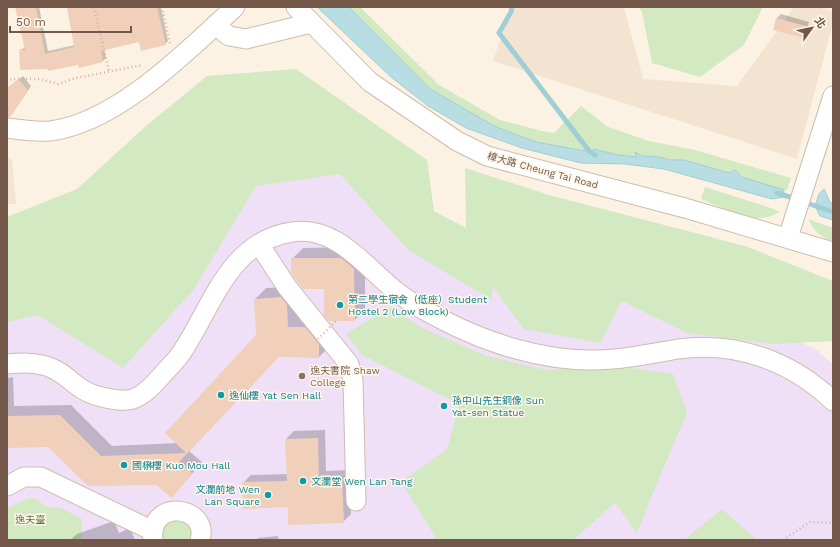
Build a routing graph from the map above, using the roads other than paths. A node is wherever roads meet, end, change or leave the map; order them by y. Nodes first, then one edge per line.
1 (235, 7) edge
2 (296, 7) edge
3 (311, 23) junction
4 (215, 25) junction
5 (833, 96) edge
6 (7, 128) edge
7 (788, 238) junction
8 (259, 244) junction
9 (833, 252) edge
10 (7, 364) edge
11 (833, 402) edge
12 (7, 486) edge
13 (356, 501) dead end
14 (153, 535) edge
15 (200, 540) edge

1 - 4 street
2 - 3 street, 樟大路 Cheung Tai Road
3 - 4 street
3 - 7 street, 樟大路 Cheung Tai Road
4 - 6 street
5 - 7 street
7 - 9 street, 樟大路 Cheung Tai Road
8 - 10 street
8 - 11 street
8 - 13 street
12 - 14 street
14 - 15 street

